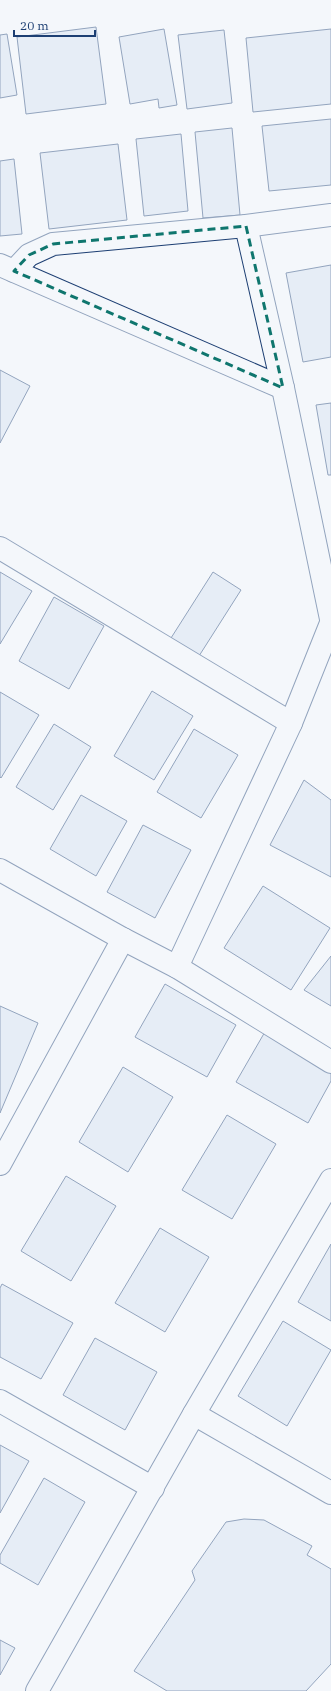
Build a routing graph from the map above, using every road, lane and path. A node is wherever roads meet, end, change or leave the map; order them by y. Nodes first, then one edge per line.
1 (331, 215) edge
2 (246, 226) junction
3 (7, 268) edge
4 (283, 388) junction
5 (0, 548) edge
6 (331, 619) edge
7 (331, 623) edge
8 (291, 723) junction
9 (1, 872) edge
10 (123, 939) junction
11 (177, 967) junction
12 (331, 1062) edge
13 (0, 1164) edge
14 (331, 1180) edge
15 (0, 1401) edge
16 (194, 1414) junction
17 (154, 1488) junction
18 (331, 1493) edge
19 (37, 1691) edge

1 - 2 street
2 - 3 street
2 - 4 street
3 - 4 street
4 - 6 street
5 - 8 street
7 - 8 street
8 - 11 street
9 - 10 street
10 - 11 street
10 - 13 street
11 - 12 street
14 - 16 street
15 - 17 street
16 - 17 street
16 - 18 street
17 - 19 street

